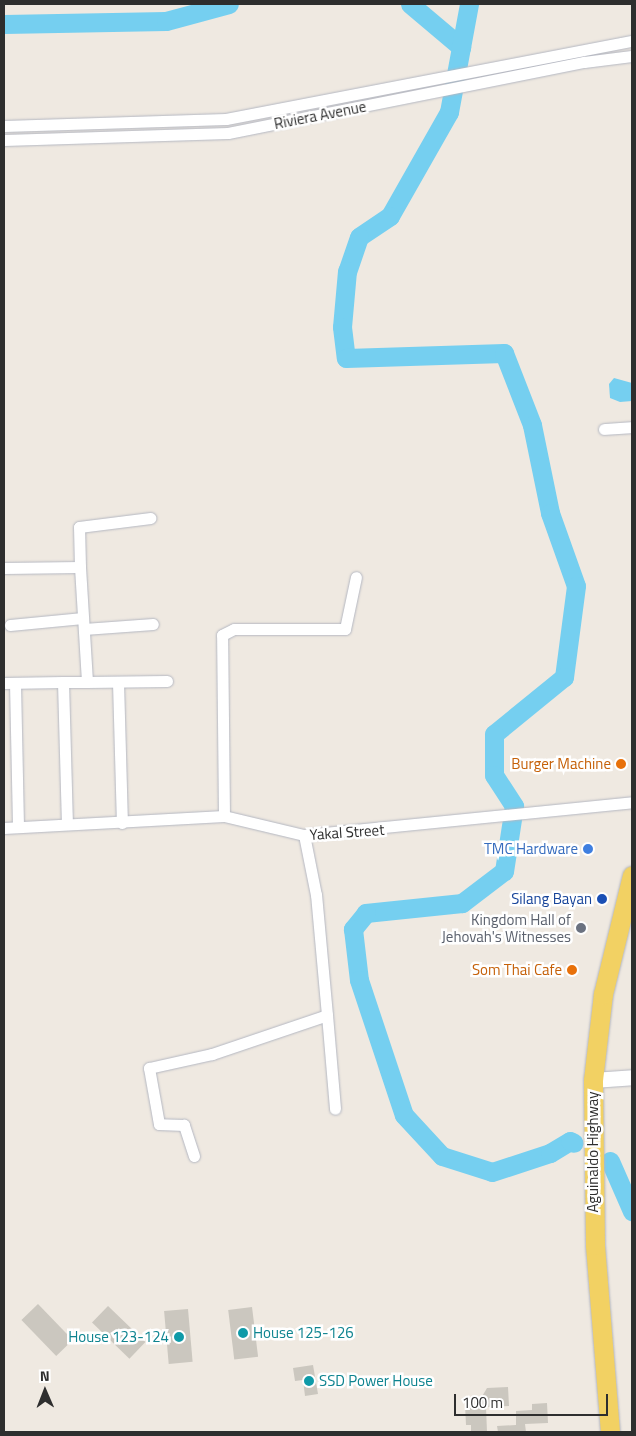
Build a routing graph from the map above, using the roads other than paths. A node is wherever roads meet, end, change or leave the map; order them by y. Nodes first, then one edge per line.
1 (632, 41) edge
2 (632, 56) edge
3 (4, 126) edge
4 (4, 140) edge
5 (632, 427) edge
6 (604, 429) dead end
7 (150, 518) dead end
8 (80, 567) junction
9 (4, 568) edge
10 (356, 577) dead end
11 (84, 624) junction
12 (153, 624) dead end
13 (10, 626) dead end
14 (166, 681) dead end
15 (63, 682) junction
16 (87, 682) junction
17 (118, 682) junction
18 (9, 683) edge
19 (632, 802) edge
20 (224, 816) junction
21 (122, 823) junction
22 (67, 824) junction
23 (18, 827) junction
24 (4, 828) edge
25 (304, 835) junction
26 (632, 875) edge
27 (326, 1014) junction
28 (632, 1077) edge
29 (593, 1080) junction
30 (335, 1109) dead end
31 (194, 1156) dead end
32 (610, 1432) edge

1 - 3 street, Riviera Avenue
2 - 4 street, Riviera Avenue
5 - 6 street
7 - 8 street
8 - 9 street
8 - 11 street
10 - 20 street
11 - 12 street
11 - 13 street
11 - 16 street
14 - 17 street
15 - 16 street
15 - 18 street
15 - 22 street
16 - 17 street
17 - 21 street
18 - 23 street
19 - 25 street, Yakal Street
20 - 21 street, Yakal Street
20 - 25 street, Yakal Street
21 - 22 street, Yakal Street
22 - 23 street, Yakal Street
23 - 24 street, Yakal Street
25 - 27 street
26 - 29 main road, Aguinaldo Highway
27 - 30 street
27 - 31 street
28 - 29 street
29 - 32 main road, Aguinaldo Highway

